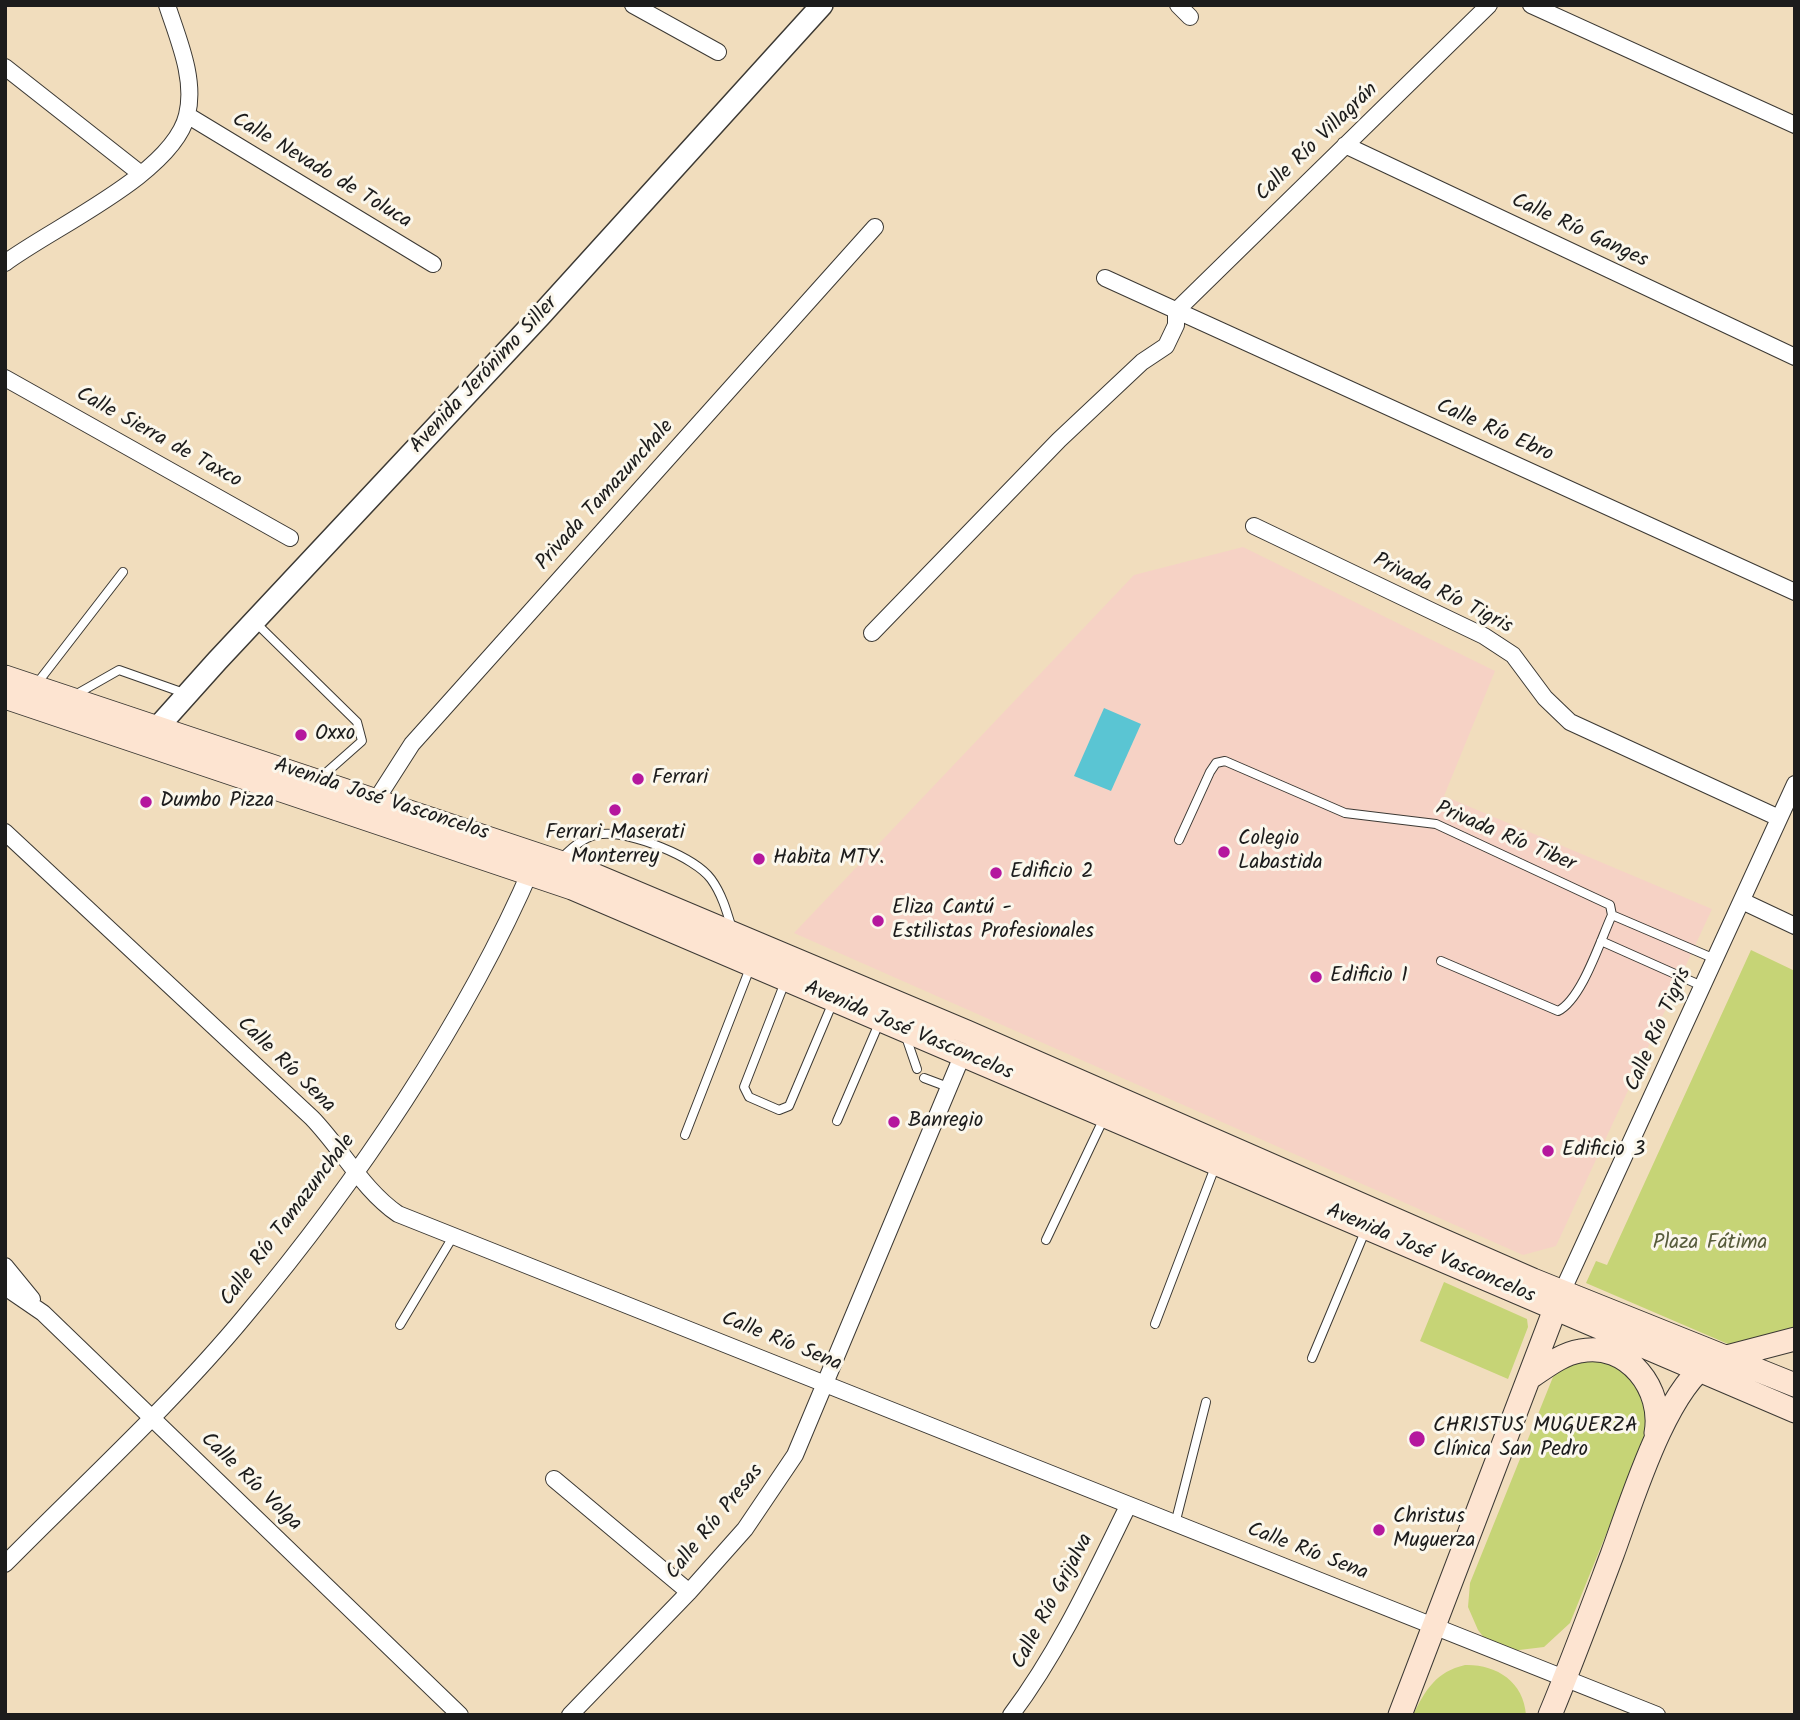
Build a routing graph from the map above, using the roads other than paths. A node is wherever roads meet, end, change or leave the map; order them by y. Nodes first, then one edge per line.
1 (167, 5) edge
2 (633, 5) edge
3 (822, 5) edge
4 (1178, 5) edge
5 (1489, 5) edge
6 (1531, 5) edge
7 (1190, 17) dead end
8 (718, 52) dead end
9 (5, 67) edge
10 (187, 115) junction
11 (1795, 125) edge
12 (1345, 145) junction
13 (141, 174) junction
14 (875, 227) dead end
15 (5, 262) edge
16 (433, 264) dead end
17 (1105, 278) dead end
18 (1176, 311) junction
19 (1795, 357) edge
20 (5, 378) edge
21 (1254, 526) dead end
22 (289, 538) dead end
23 (123, 572) dead end
24 (1795, 592) edge
25 (255, 622) junction
26 (872, 633) dead end
27 (5, 677) edge
28 (34, 686) junction
29 (187, 694) junction
30 (5, 697) edge
31 (70, 698) junction
32 (151, 735) junction
33 (317, 780) junction
34 (1795, 784) edge
35 (371, 808) junction
36 (1779, 818) junction
37 (5, 832) edge
38 (1179, 840) dead end
39 (542, 862) junction
40 (1742, 901) junction
41 (1612, 915) junction
42 (1795, 926) edge
43 (732, 932) junction
44 (1601, 941) junction
45 (1715, 959) junction
46 (1441, 961) dead end
47 (751, 965) junction
48 (786, 980) junction
49 (1702, 986) junction
50 (834, 1000) junction
51 (880, 1021) junction
52 (905, 1032) junction
53 (962, 1056) junction
54 (917, 1069) dead end
55 (924, 1078) dead end
56 (948, 1087) junction
57 (1109, 1107) junction
58 (837, 1121) dead end
59 (685, 1135) dead end
60 (1217, 1164) junction
61 (356, 1169) junction
62 (1370, 1220) junction
63 (454, 1235) junction
64 (1046, 1240) dead end
65 (5, 1266) edge
66 (5, 1287) edge
67 (1559, 1301) junction
68 (43, 1313) junction
69 (1155, 1324) dead end
70 (400, 1325) dead end
71 (1795, 1339) edge
72 (1723, 1356) junction
73 (1312, 1358) dead end
74 (1699, 1370) junction
75 (1532, 1376) junction
76 (826, 1383) junction
77 (1795, 1385) edge
78 (1206, 1402) dead end
79 (1795, 1411) edge
80 (150, 1416) junction
81 (1654, 1443) junction
82 (554, 1479) dead end
83 (1128, 1506) junction
84 (1175, 1524) junction
85 (5, 1564) edge
86 (689, 1592) junction
87 (1434, 1626) junction
88 (1565, 1678) junction
89 (460, 1715) edge
90 (570, 1715) edge
91 (1011, 1715) edge
92 (1400, 1715) edge
93 (1549, 1715) edge
94 (1657, 1715) edge

1 - 10 street
2 - 8 street
3 - 25 street, Avenida Jerónimo Siller
4 - 7 street
5 - 12 street, Calle Río Villagrán
6 - 11 street
9 - 13 street
10 - 13 street
10 - 16 street, Calle Nevado de Toluca
12 - 18 street, Calle Río Villagrán
12 - 19 street, Calle Río Ganges
13 - 15 street
14 - 35 street, Privada Tamazunchale
17 - 18 street, Calle Río Ebro
18 - 24 street, Calle Río Ebro
18 - 26 street
20 - 22 street, Calle Sierra de Taxco
21 - 36 street, Privada Río Tigris
23 - 28 lane
25 - 29 street, Avenida Jerónimo Siller
25 - 33 lane
27 - 28 main road, Avenida José Vasconcelos
28 - 31 main road, Avenida José Vasconcelos
29 - 31 lane
29 - 32 street, Avenida Jerónimo Siller
30 - 32 main road, Avenida José Vasconcelos
31 - 32 main road, Avenida José Vasconcelos
32 - 33 main road, Avenida José Vasconcelos
32 - 35 main road, Avenida José Vasconcelos
33 - 35 main road, Avenida José Vasconcelos
34 - 36 street, Calle Río Tigris
35 - 39 main road, Avenida José Vasconcelos
36 - 40 street, Calle Río Tigris
37 - 61 street, Calle Río Sena
38 - 41 lane, Privada Río Tiber
39 - 43 main road, Avenida José Vasconcelos
39 - 43 lane
39 - 47 main road, Avenida José Vasconcelos
39 - 61 street, Calle Río Tamazunchale
40 - 42 street
40 - 45 street, Calle Río Tigris
41 - 44 lane
41 - 45 lane, Privada Río Tiber
43 - 57 main road, Avenida José Vasconcelos
44 - 46 lane
44 - 49 lane
45 - 49 street, Calle Río Tigris
47 - 48 main road, Avenida José Vasconcelos
47 - 59 lane
48 - 50 main road, Avenida José Vasconcelos
48 - 50 lane
49 - 67 street, Calle Río Tigris
50 - 51 main road, Avenida José Vasconcelos
51 - 52 main road, Avenida José Vasconcelos
51 - 58 lane
52 - 53 main road, Avenida José Vasconcelos
52 - 54 lane
53 - 56 street, Calle Río Presas
53 - 57 main road, Avenida José Vasconcelos
55 - 56 lane
56 - 76 street, Calle Río Presas
57 - 60 main road, Avenida José Vasconcelos
57 - 62 main road, Avenida José Vasconcelos
57 - 64 lane
60 - 62 main road, Avenida José Vasconcelos
60 - 69 lane
61 - 63 street, Calle Río Sena
61 - 80 street, Calle Río Tamazunchale
62 - 67 main road, Avenida José Vasconcelos
62 - 73 lane
63 - 70 lane
63 - 76 street, Calle Río Sena
65 - 68 street
66 - 68 street, Calle Río Volga
67 - 72 main road, Avenida José Vasconcelos
67 - 74 main road, Avenida José Vasconcelos
67 - 75 main road
68 - 80 street, Calle Río Volga
71 - 72 main road
72 - 74 main road
72 - 77 main road, Avenida José Vasconcelos
74 - 79 main road, Avenida José Vasconcelos
74 - 81 main road
75 - 81 main road
75 - 87 main road
76 - 83 street, Calle Río Sena
76 - 86 street, Calle Río Presas
78 - 84 lane
80 - 85 street, Calle Río Tamazunchale
80 - 89 street, Calle Río Volga
81 - 88 main road
82 - 86 street
83 - 84 street, Calle Río Sena
83 - 91 street, Calle Río Grijalva
84 - 87 street, Calle Río Sena
86 - 90 street, Calle Río Presas
87 - 88 street, Calle Río Sena
87 - 92 main road
88 - 93 main road
88 - 94 street, Calle Río Sena

